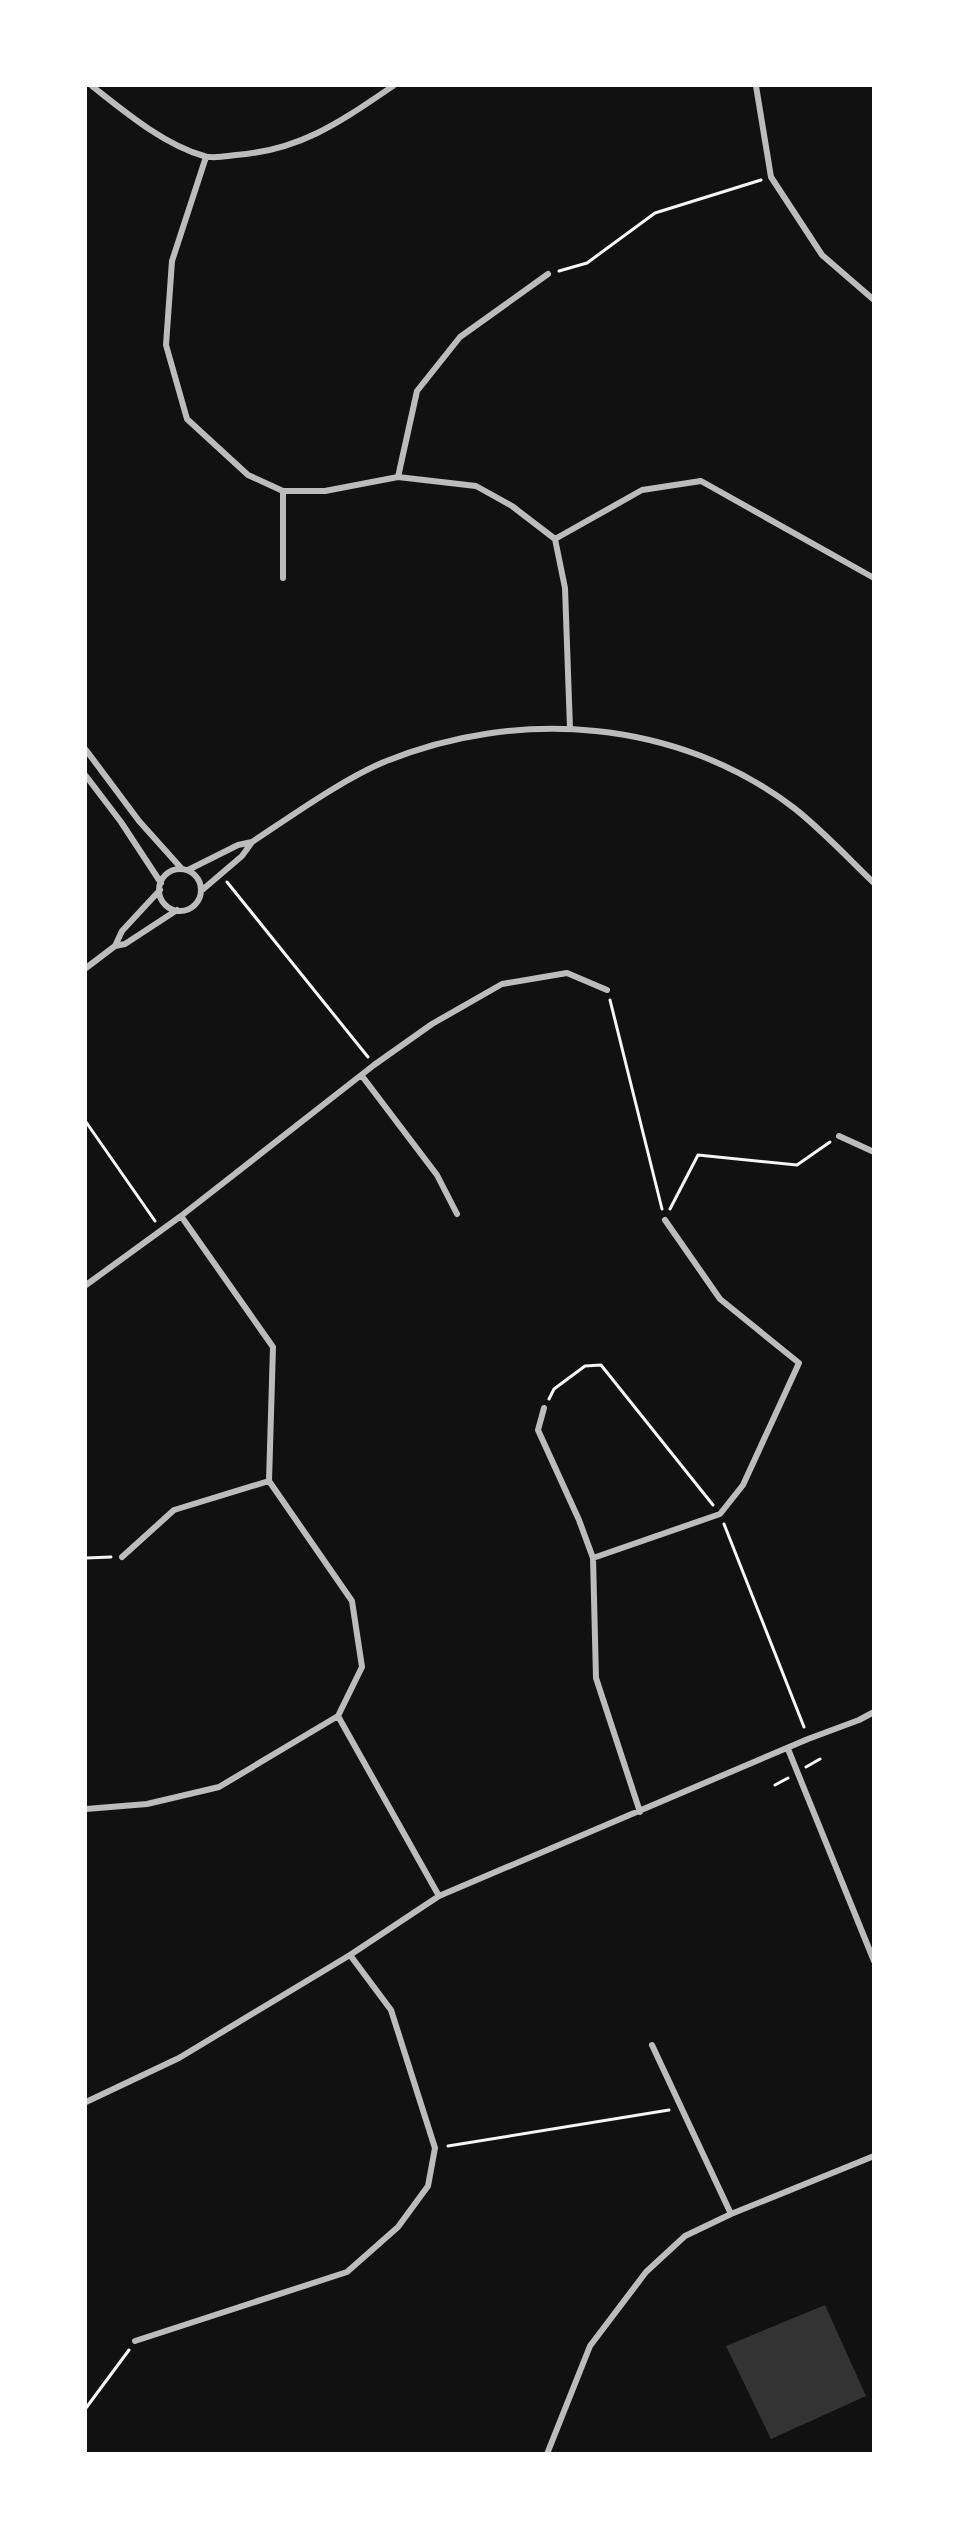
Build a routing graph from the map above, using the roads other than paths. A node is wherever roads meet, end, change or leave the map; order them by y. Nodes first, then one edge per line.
1 (92, 86) edge
2 (393, 86) edge
3 (756, 86) edge
4 (206, 157) junction
5 (548, 274) road end
6 (873, 300) edge
7 (398, 477) junction
8 (283, 491) junction
9 (555, 539) junction
10 (283, 578) dead end
11 (873, 578) edge
12 (570, 729) junction
13 (86, 750) edge
14 (86, 776) edge
15 (252, 842) junction
16 (185, 870) junction
17 (873, 883) edge
18 (160, 886) junction
19 (201, 891) junction
20 (177, 910) junction
21 (115, 946) junction
22 (86, 968) edge
23 (607, 990) road end
24 (362, 1076) junction
25 (839, 1136) road end
26 (873, 1152) edge
27 (457, 1214) dead end
28 (181, 1216) junction
29 (664, 1220) road end
30 (86, 1285) edge
31 (544, 1408) road end
32 (269, 1481) junction
33 (122, 1557) road end
34 (593, 1558) junction
35 (873, 1712) edge
36 (338, 1716) junction
37 (788, 1749) junction
38 (86, 1809) edge
39 (640, 1812) junction
40 (439, 1896) junction
41 (350, 1955) junction
42 (873, 1961) edge
43 (652, 2045) dead end
44 (86, 2102) edge
45 (873, 2156) edge
46 (731, 2214) junction
47 (135, 2341) road end
48 (547, 2454) edge

1 - 4 street
2 - 4 street
3 - 6 street
4 - 8 street
5 - 7 street
7 - 8 street
7 - 9 street
8 - 10 street
9 - 11 street
9 - 12 street
12 - 15 street
12 - 17 street
13 - 16 street
14 - 18 street
15 - 16 street
15 - 19 street
16 - 18 street
16 - 19 street
18 - 20 street
18 - 21 street
19 - 20 street
20 - 21 street
21 - 22 street
23 - 24 street
24 - 27 street
24 - 28 street
25 - 26 street
28 - 30 street
28 - 32 street
29 - 34 street
31 - 34 street
32 - 33 street
32 - 36 street
34 - 39 street
35 - 37 street
36 - 38 street
36 - 40 street
37 - 39 street
37 - 42 street
39 - 40 street
40 - 41 street
41 - 44 street
41 - 47 street
43 - 46 street
45 - 46 street
46 - 48 street

